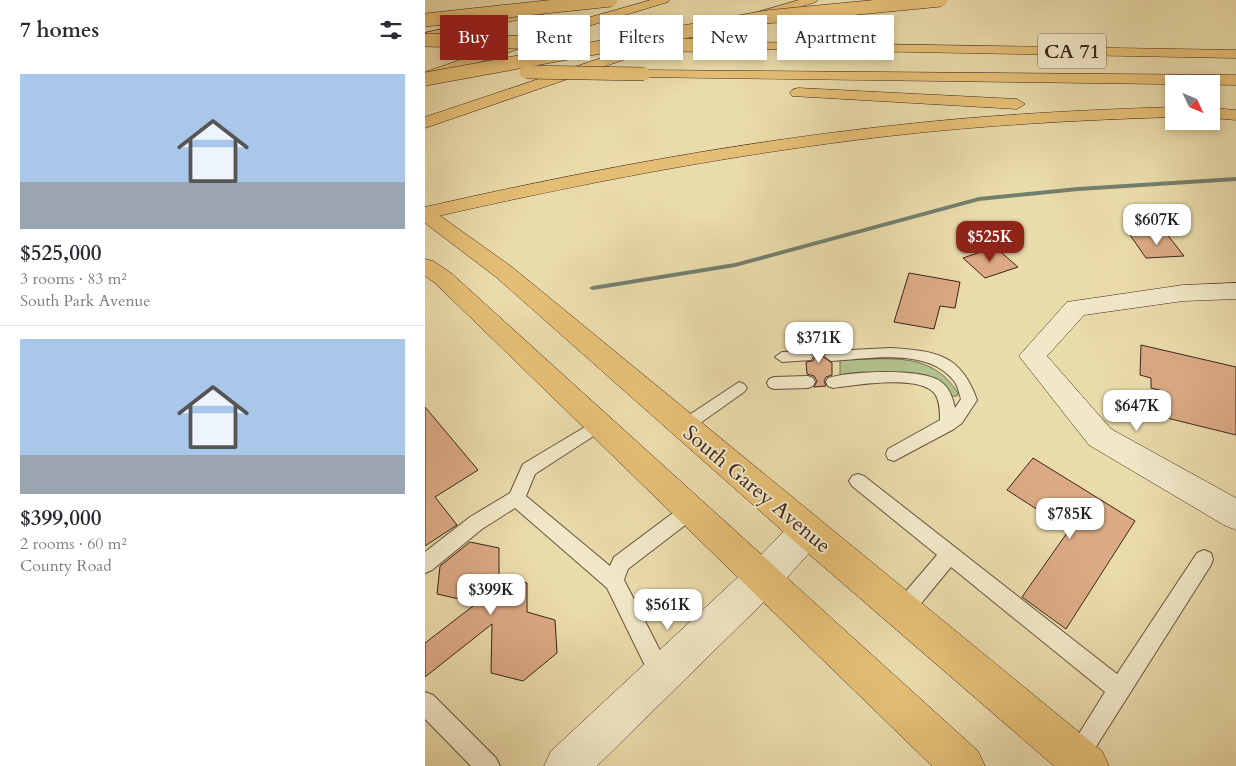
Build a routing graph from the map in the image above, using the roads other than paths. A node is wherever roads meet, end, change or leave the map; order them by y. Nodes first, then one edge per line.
1 (510, 0) edge
2 (533, 0) edge
3 (562, 0) edge
4 (587, 0) edge
5 (611, 0) edge
6 (664, 0) edge
7 (812, 0) edge
8 (941, 0) edge
9 (425, 19) edge
10 (425, 24) edge
11 (425, 31) edge
12 (425, 39) edge
13 (1236, 44) edge
14 (909, 48) junction
15 (1236, 54) edge
16 (425, 71) edge
17 (425, 78) edge
18 (639, 79) junction
19 (1236, 80) edge
20 (741, 90) dead end
21 (780, 92) dead end
22 (1236, 111) edge
23 (1165, 112) edge
24 (1165, 112) edge
25 (1220, 112) edge
26 (1220, 113) edge
27 (1236, 115) edge
28 (425, 124) edge
29 (425, 214) edge
30 (425, 266) edge
31 (1236, 291) edge
32 (806, 356) dead end
33 (831, 356) dead end
34 (782, 357) dead end
35 (774, 382) dead end
36 (808, 382) dead end
37 (833, 382) dead end
38 (739, 388) dead end
39 (600, 424) junction
40 (948, 425) junction
41 (683, 427) junction
42 (894, 454) dead end
43 (858, 481) dead end
44 (517, 498) junction
45 (691, 510) junction
46 (1236, 515) edge
47 (807, 532) junction
48 (950, 554) junction
49 (1204, 559) dead end
50 (425, 564) edge
51 (763, 578) junction
52 (614, 581) junction
53 (902, 611) junction
54 (661, 674) junction
55 (1120, 690) junction
56 (425, 703) edge
57 (1082, 762) edge
58 (488, 766) edge
59 (566, 766) edge
60 (963, 766) edge

1 - 9 main road
2 - 10 main road
3 - 11 main road
4 - 12 main road
5 - 9 main road, bridge
6 - 17 main road
7 - 28 main road
8 - 17 main road, bridge
12 - 14 main road, CA 71, bridge
13 - 14 main road
14 - 15 main road, CA 71
16 - 18 main road, bridge
18 - 19 main road, CA 71
18 - 20 main road
21 - 23 main road
22 - 25 main road
24 - 29 main road
26 - 27 main road
29 - 41 main road, South Garey Avenue
30 - 39 main road
31 - 46 street
32 - 34 lane
33 - 40 lane
35 - 36 lane
37 - 40 lane
38 - 41 lane
39 - 44 lane
39 - 45 main road
40 - 42 lane
41 - 47 main road, South Garey Avenue
43 - 48 lane
44 - 50 lane
44 - 52 lane
45 - 51 main road
45 - 52 lane
47 - 51 street
47 - 53 main road, South Garey Avenue
48 - 53 lane
48 - 55 lane
49 - 55 lane
51 - 54 street
51 - 60 main road
52 - 54 lane
53 - 57 main road, South Garey Avenue
54 - 59 street
55 - 57 lane
56 - 58 lane

